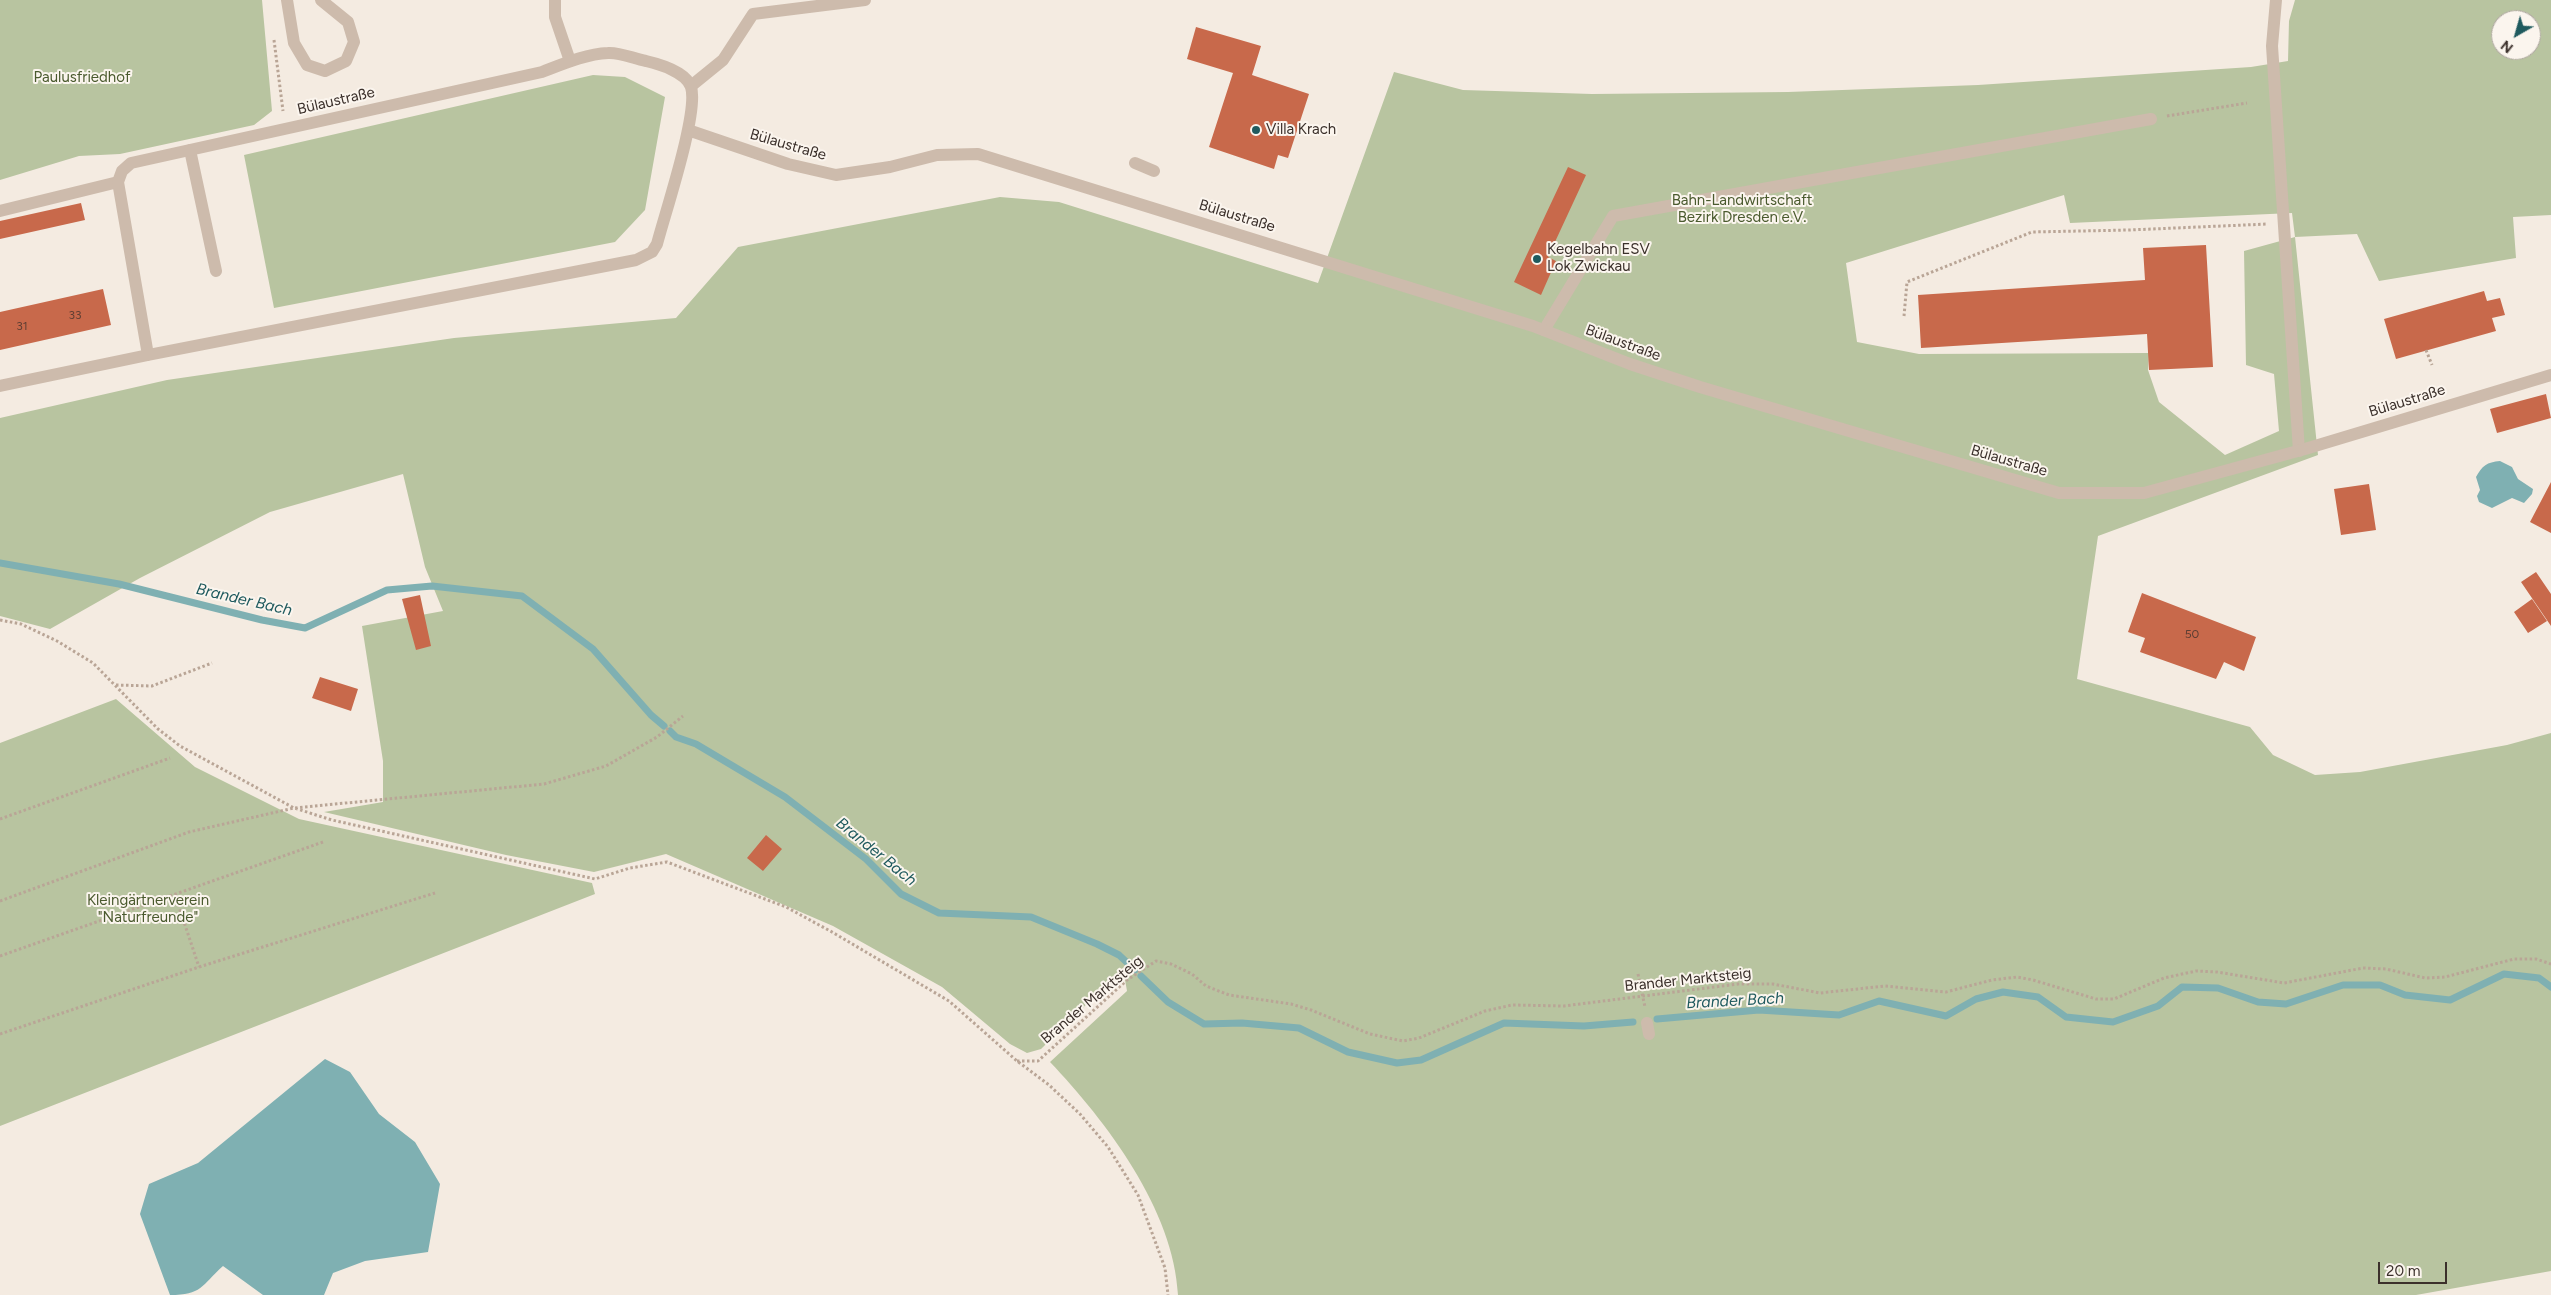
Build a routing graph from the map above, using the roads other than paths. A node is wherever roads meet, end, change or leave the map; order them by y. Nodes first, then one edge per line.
1 (287, 0) edge
2 (321, 0) edge
3 (555, 0) edge
4 (865, 0) edge
5 (2276, 0) edge
6 (570, 61) junction
7 (691, 86) junction
8 (2151, 119) road end
9 (688, 130) junction
10 (190, 150) junction
11 (1135, 163) dead end
12 (1154, 171) dead end
13 (118, 182) junction
14 (0, 211) edge
15 (216, 271) dead end
16 (1544, 330) junction
17 (148, 355) junction
18 (2551, 375) edge
19 (0, 386) edge
20 (2299, 450) junction

1 - 2 street
3 - 6 street
4 - 7 street
5 - 20 street
6 - 7 street, Bülaustraße
6 - 10 street, Bülaustraße
7 - 9 street
8 - 16 street
9 - 16 street, Bülaustraße
9 - 17 street
10 - 13 street, Bülaustraße
10 - 15 street
11 - 12 street
13 - 14 street
13 - 17 street
16 - 20 street, Bülaustraße
17 - 19 street
18 - 20 street, Bülaustraße

